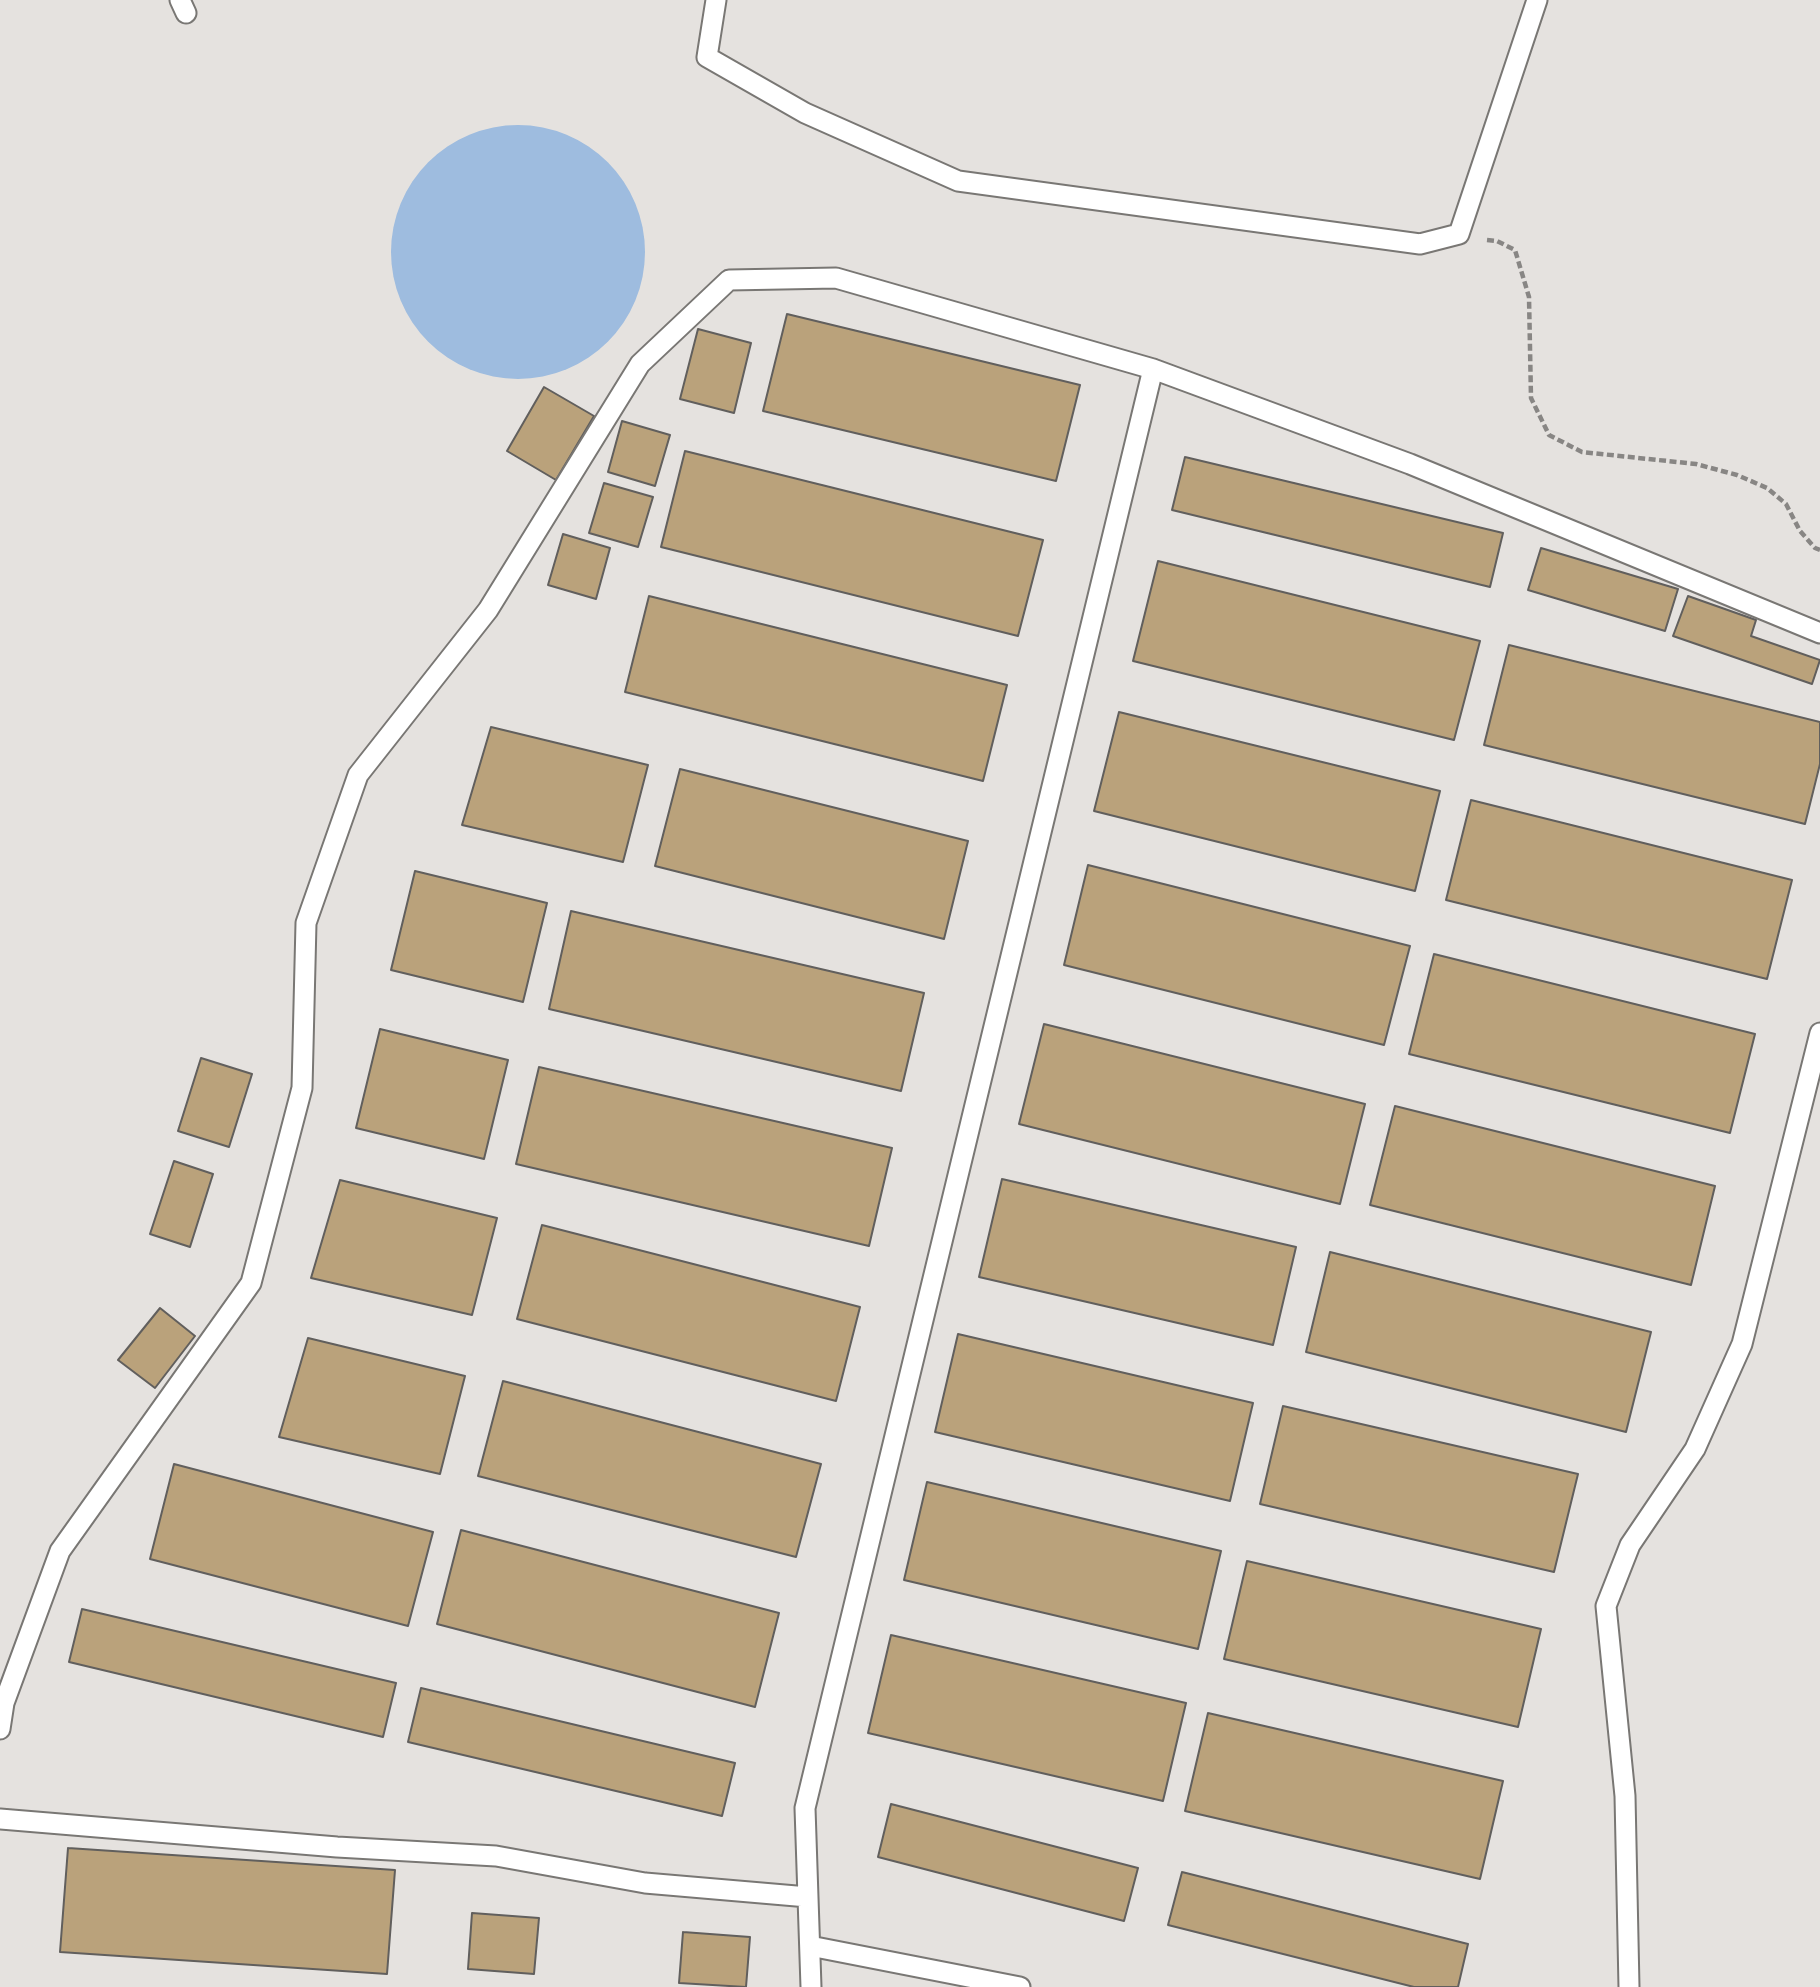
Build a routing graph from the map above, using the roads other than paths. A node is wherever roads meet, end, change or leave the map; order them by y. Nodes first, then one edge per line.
1 (716, 0) edge
2 (1537, 0) edge
3 (1153, 369) junction
4 (1820, 633) edge
5 (1820, 1033) edge
6 (0, 1729) edge
7 (0, 1819) edge
8 (808, 1896) junction
9 (810, 1946) junction
10 (811, 1987) edge
11 (1020, 1987) edge
12 (1629, 1987) edge

1 - 2 lane
3 - 4 lane
3 - 6 lane
3 - 8 lane
5 - 12 lane
7 - 8 lane
8 - 9 lane
9 - 10 lane
9 - 11 lane

